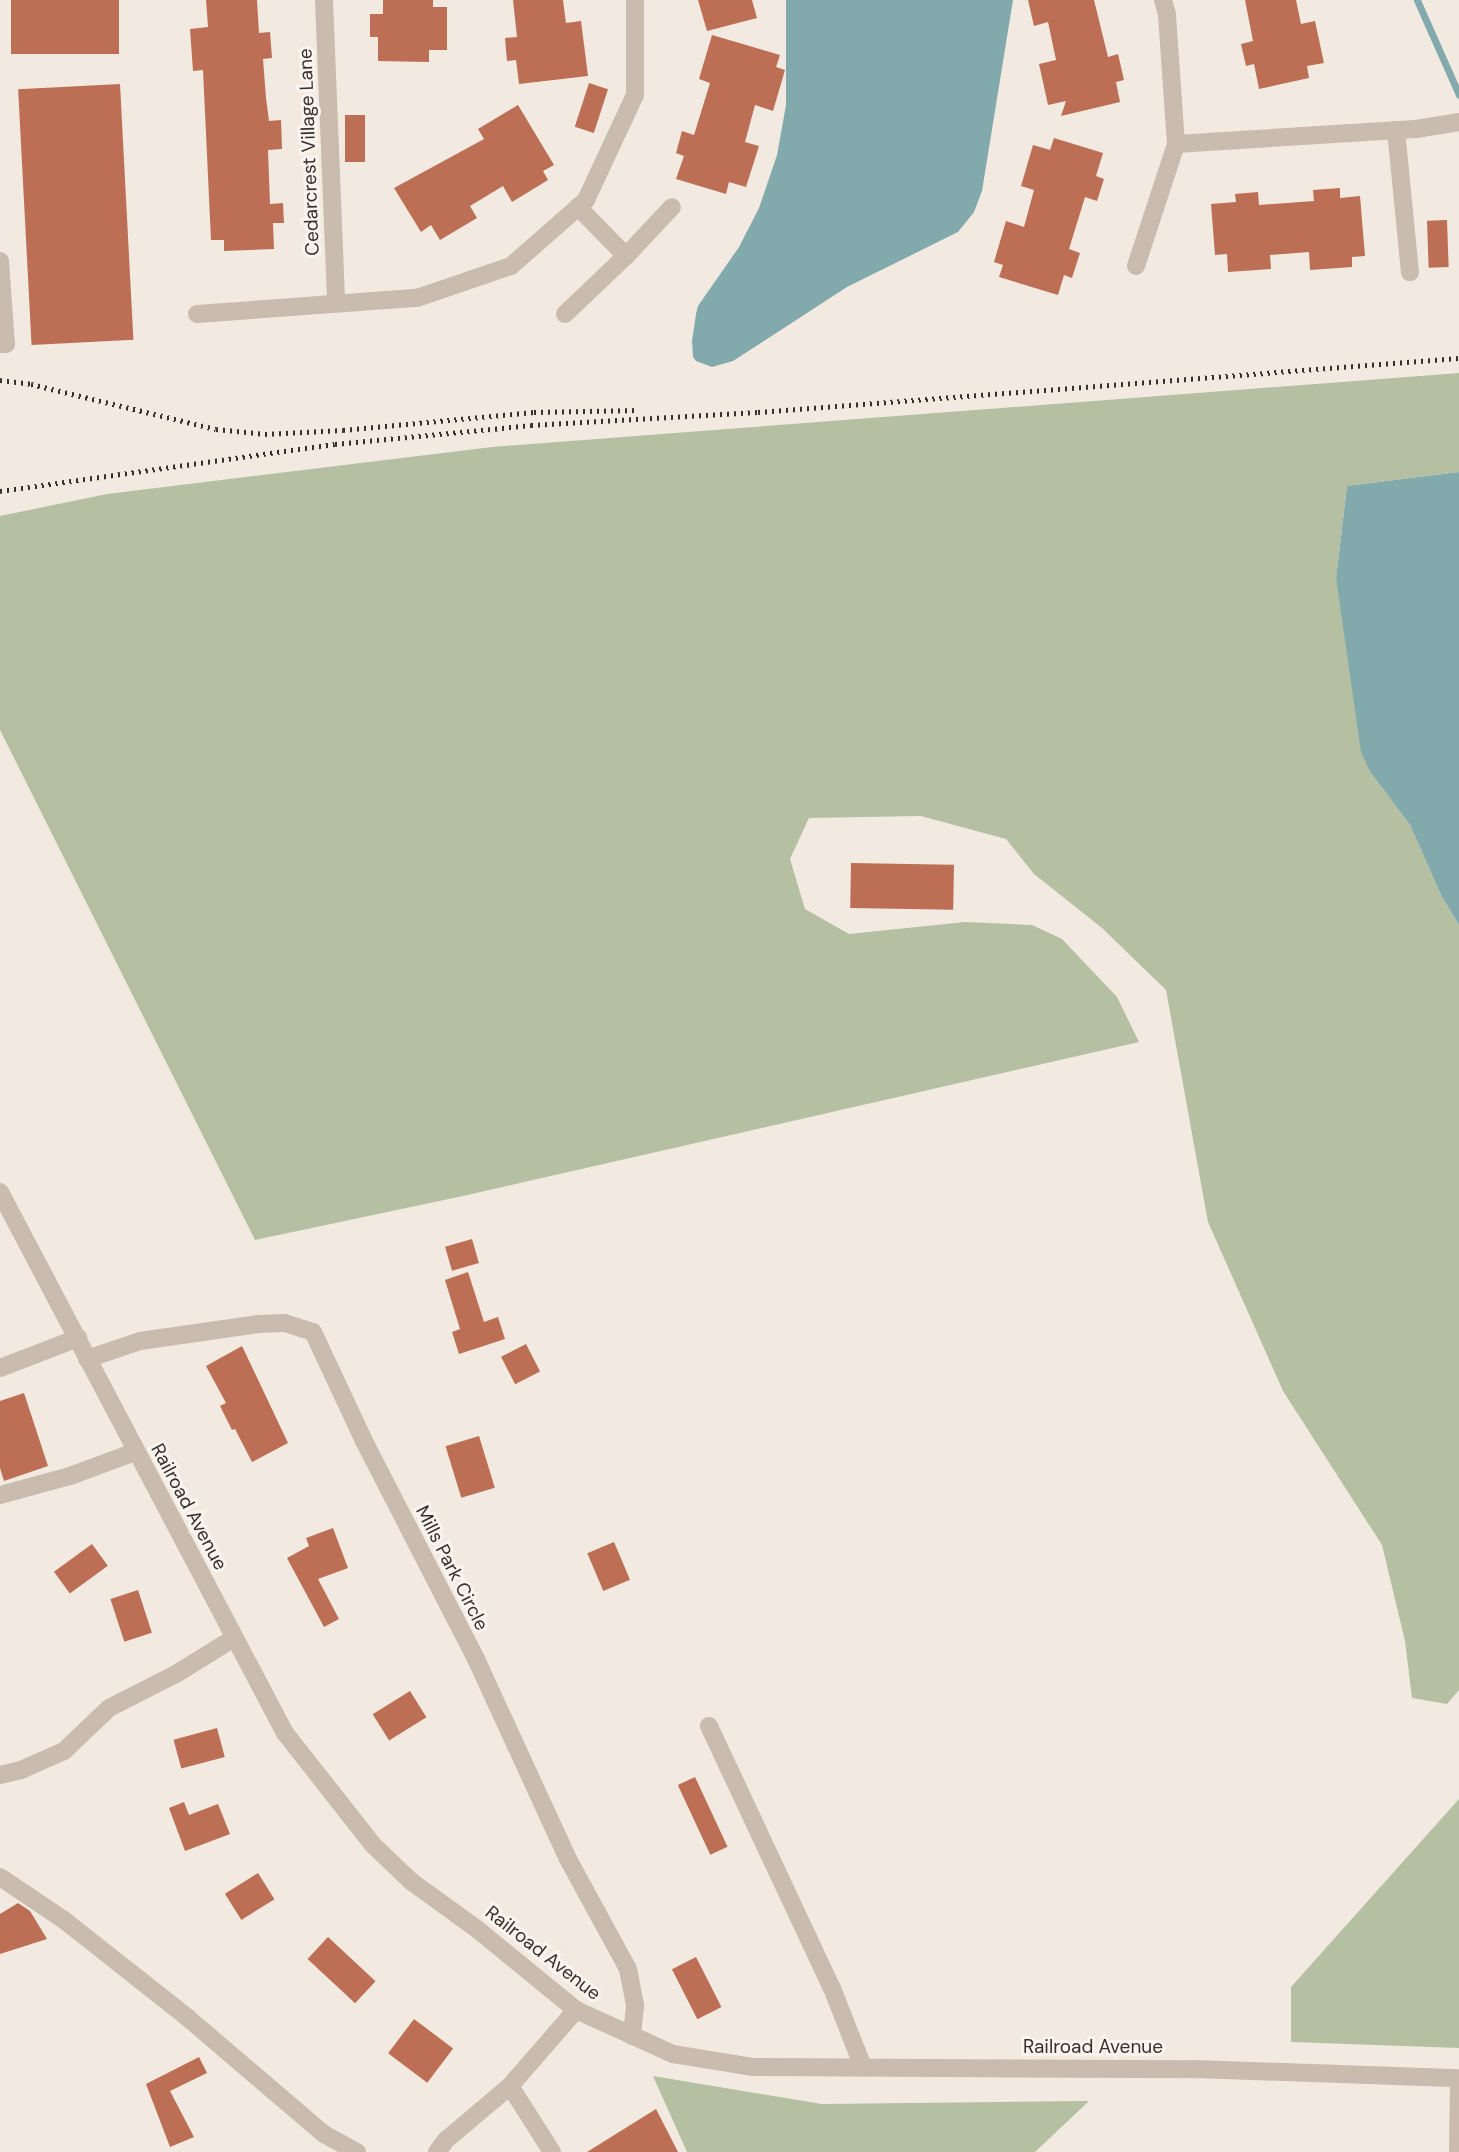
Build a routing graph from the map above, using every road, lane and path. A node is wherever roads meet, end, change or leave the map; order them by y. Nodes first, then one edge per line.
1 (324, 0) edge
2 (635, 0) edge
3 (1163, 0) edge
4 (1459, 122) edge
5 (1396, 130) junction
6 (1176, 144) junction
7 (578, 207) junction
8 (672, 207) dead end
9 (626, 256) junction
10 (0, 261) edge
11 (1136, 266) dead end
12 (1410, 272) dead end
13 (336, 303) junction
14 (197, 314) dead end
15 (565, 314) dead end
16 (0, 344) edge
17 (0, 1192) edge
18 (78, 1338) junction
19 (88, 1359) junction
20 (0, 1367) edge
21 (135, 1451) junction
22 (0, 1495) edge
23 (234, 1637) junction
24 (709, 1727) dead end
25 (0, 1775) edge
26 (0, 1877) edge
27 (576, 2010) junction
28 (632, 2036) junction
29 (863, 2067) junction
30 (1459, 2078) edge
31 (1459, 2084) edge
32 (510, 2085) junction
33 (357, 2152) edge
34 (437, 2152) edge
35 (552, 2152) edge
36 (1458, 2152) edge

1 - 13 street, Cedarcrest Village Lane
2 - 7 street
3 - 6 street
4 - 5 street
5 - 6 street
5 - 12 street
6 - 11 street
7 - 9 street
7 - 13 street
8 - 9 street
9 - 15 street
10 - 16 street
13 - 14 street
17 - 18 street, Railroad Avenue
18 - 19 street, Railroad Avenue
18 - 20 street
19 - 21 street, Railroad Avenue
19 - 28 street, Mills Park Circle
21 - 22 street
21 - 23 street, Railroad Avenue
23 - 25 street
23 - 27 street, Railroad Avenue
24 - 29 street
26 - 33 street
27 - 28 street, Railroad Avenue
27 - 32 street
28 - 29 street, Railroad Avenue
29 - 30 street, Railroad Avenue
31 - 36 street
32 - 34 street
32 - 35 street

